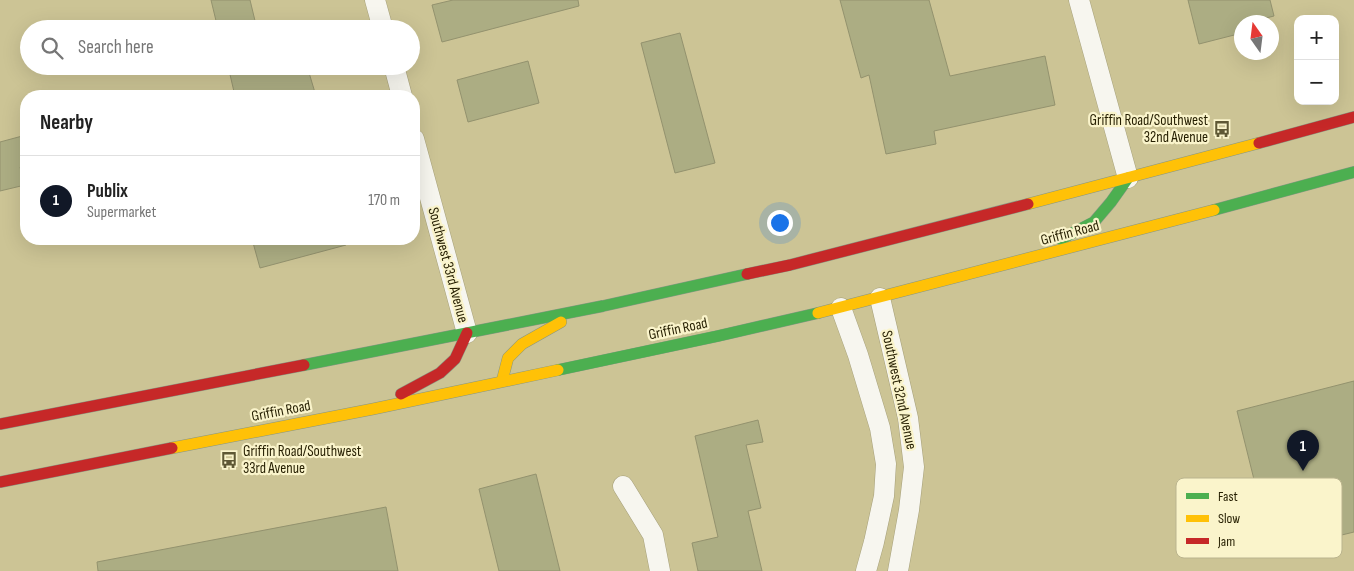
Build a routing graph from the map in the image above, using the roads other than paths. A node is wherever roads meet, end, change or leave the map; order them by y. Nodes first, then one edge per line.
1 (375, 0) edge
2 (1079, 0) edge
3 (381, 20) edge
4 (396, 75) edge
5 (400, 90) edge
6 (1354, 116) edge
7 (420, 161) edge
8 (1354, 172) edge
9 (1128, 178) junction
10 (1012, 264) junction
11 (880, 298) junction
12 (840, 308) junction
13 (585, 309) junction
14 (467, 333) junction
15 (502, 381) junction
16 (373, 409) junction
17 (0, 424) edge
18 (0, 482) edge
19 (623, 486) dead end
20 (660, 571) edge
21 (866, 571) edge
22 (898, 571) edge

1 - 3 street
2 - 9 street
4 - 5 street
6 - 9 main road
7 - 14 street, Southwest 33rd Avenue
8 - 10 main road, Griffin Road
9 - 10 main road
9 - 13 main road
10 - 11 main road, Griffin Road
11 - 12 main road, Griffin Road
11 - 22 street, Southwest 32nd Avenue
12 - 15 main road, Griffin Road
12 - 21 street, Southwest 32nd Avenue
13 - 14 main road
13 - 15 main road
14 - 16 main road
14 - 17 main road
15 - 16 main road, Griffin Road
16 - 18 main road, Griffin Road
19 - 20 street

